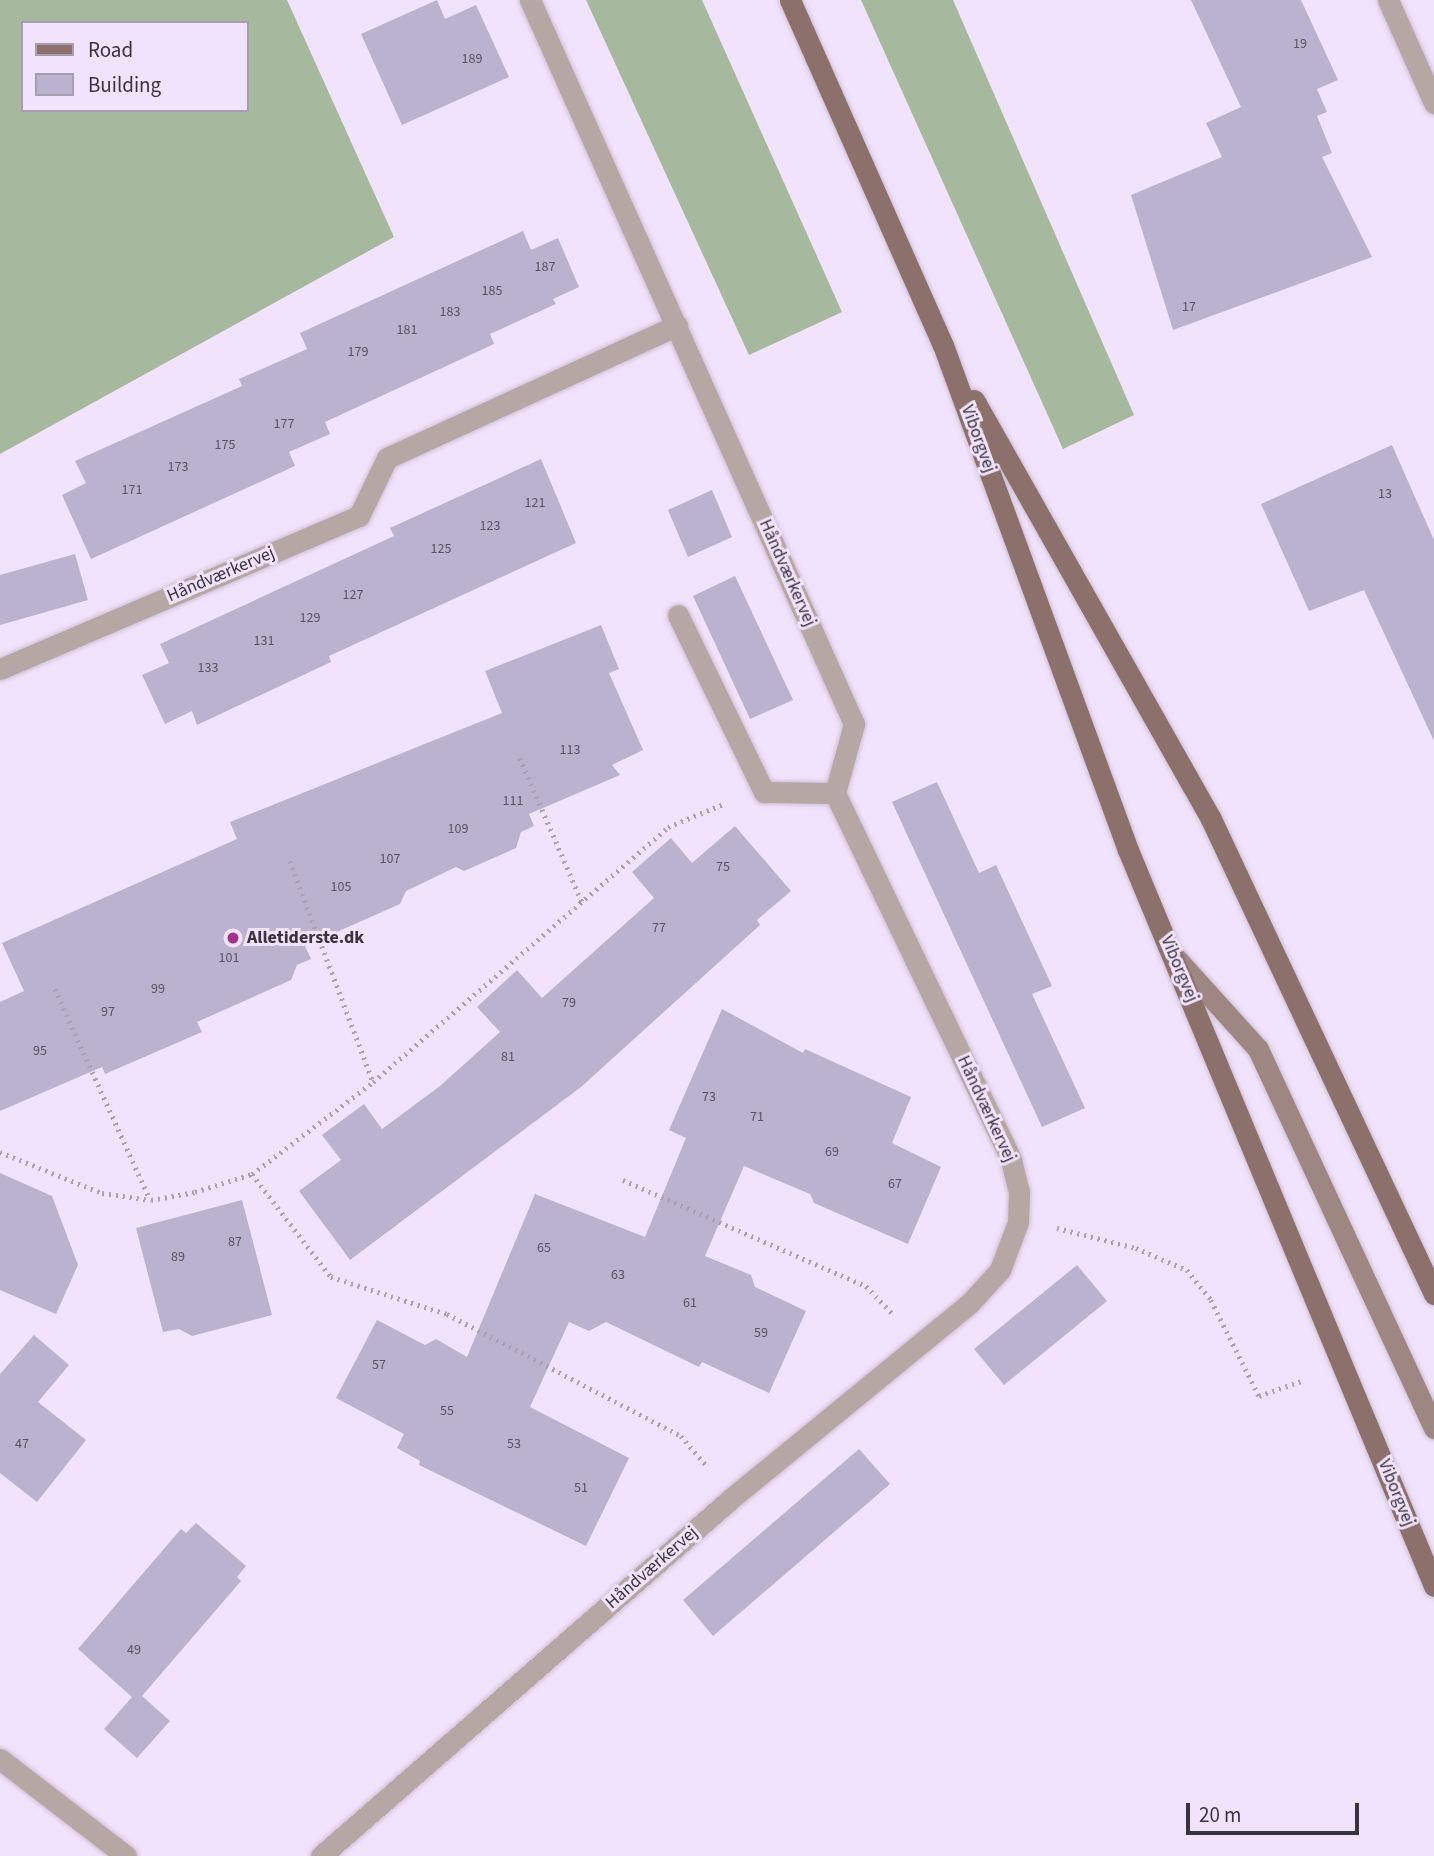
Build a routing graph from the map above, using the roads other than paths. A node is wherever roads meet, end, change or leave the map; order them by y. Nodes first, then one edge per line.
1 (530, 0) edge
2 (790, 0) edge
3 (1388, 0) edge
4 (1434, 103) edge
5 (677, 325) junction
6 (943, 345) junction
7 (678, 615) dead end
8 (0, 668) edge
9 (835, 793) junction
10 (1173, 955) junction
11 (1434, 1294) edge
12 (1434, 1428) edge
13 (1434, 1586) edge
14 (0, 1759) edge
15 (126, 1856) edge
16 (321, 1856) edge

1 - 5 street, Håndværkervej
2 - 6 main road, Viborgvej
3 - 4 street
5 - 8 street, Håndværkervej
5 - 9 street, Håndværkervej
6 - 10 main road, Viborgvej
6 - 11 main road, Viborgvej
7 - 9 street
9 - 16 street, Håndværkervej
10 - 12 main road
10 - 13 main road, Viborgvej
14 - 15 street

